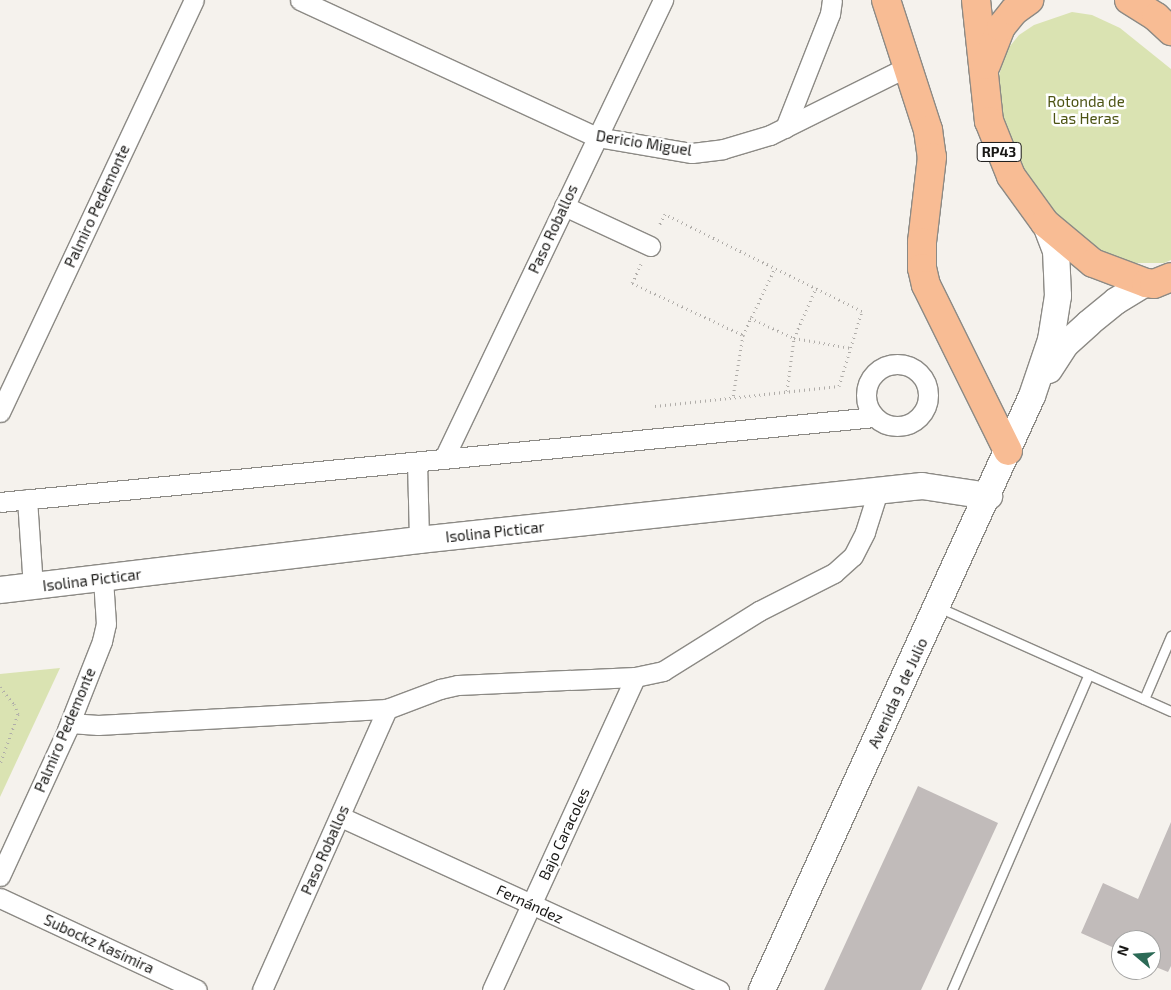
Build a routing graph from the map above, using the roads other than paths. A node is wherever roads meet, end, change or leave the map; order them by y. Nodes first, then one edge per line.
1 (194, 0) edge
2 (300, 0) edge
3 (663, 0) edge
4 (832, 0) edge
5 (886, 0) edge
6 (976, 0) edge
7 (1029, 0) edge
8 (1128, 0) edge
9 (1171, 31) edge
10 (909, 66) junction
11 (984, 68) junction
12 (785, 128) junction
13 (597, 137) junction
14 (564, 206) junction
15 (1045, 224) junction
16 (650, 246) road end
17 (1161, 285) edge
18 (1032, 396) junction
19 (0, 412) edge
20 (874, 417) dead end
21 (1008, 451) junction
22 (444, 458) junction
23 (417, 462) junction
24 (878, 491) junction
25 (989, 496) junction
26 (27, 499) junction
27 (0, 502) edge
28 (419, 540) junction
29 (103, 579) junction
30 (33, 586) junction
31 (0, 590) edge
32 (937, 607) junction
33 (1171, 636) edge
34 (1089, 674) junction
35 (635, 678) junction
36 (1144, 699) junction
37 (387, 709) junction
38 (1171, 711) edge
39 (70, 722) junction
40 (340, 817) junction
41 (0, 876) edge
42 (0, 898) edge
43 (531, 904) junction
44 (197, 990) edge
45 (262, 990) edge
46 (492, 990) edge
47 (719, 990) edge
48 (762, 990) edge
49 (952, 990) edge

1 - 19 street, Palmiro Pedemonte
2 - 13 street, Dericio Miguel
3 - 13 street, Paso Roballos
4 - 12 street
5 - 10 main road
6 - 11 main road, RP43
7 - 11 main road, RP43
8 - 9 main road
10 - 12 street, Dericio Miguel
10 - 21 main road
11 - 15 main road, RP43
12 - 13 street, Dericio Miguel
13 - 14 street, Paso Roballos
14 - 16 street
14 - 22 street, Paso Roballos
15 - 17 main road, RP43
15 - 18 main road
17 - 18 main road
18 - 21 main road, Avenida 9 de Julio
20 - 22 street
21 - 25 main road, Avenida 9 de Julio
22 - 23 street
23 - 26 street
23 - 28 street
24 - 25 main road, Isolina Picticar
24 - 28 main road, Isolina Picticar
24 - 35 street
25 - 32 main road, Avenida 9 de Julio
26 - 27 street
26 - 30 street
28 - 29 main road, Isolina Picticar
29 - 30 main road, Isolina Picticar
29 - 39 street, Palmiro Pedemonte
30 - 31 main road, Isolina Picticar
32 - 34 lane
32 - 48 main road, Avenida 9 de Julio
33 - 36 lane
34 - 36 lane
34 - 49 lane
35 - 37 street
35 - 43 street, Bajo Caracoles
36 - 38 lane
37 - 39 street
37 - 40 street, Paso Roballos
39 - 41 street, Palmiro Pedemonte
40 - 43 street, Fernández
40 - 45 street, Paso Roballos
42 - 44 street, Subockz Kasimira
43 - 46 street, Bajo Caracoles
43 - 47 street, Fernández

